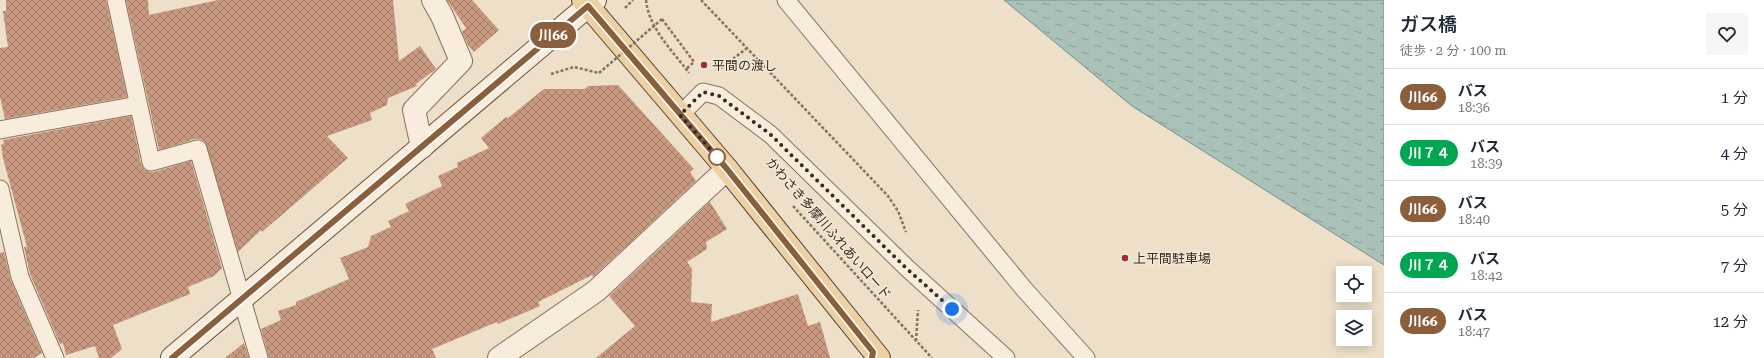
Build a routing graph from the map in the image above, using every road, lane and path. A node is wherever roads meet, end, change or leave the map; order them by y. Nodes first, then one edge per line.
1 (116, 0) edge
2 (433, 0) edge
3 (646, 0) edge
4 (701, 0) edge
5 (786, 0) edge
6 (589, 2) edge
7 (746, 49) junction
8 (686, 69) junction
9 (551, 74) dead end
10 (700, 89) junction
11 (138, 105) junction
12 (680, 115) junction
13 (0, 130) edge
14 (422, 147) junction
15 (727, 169) junction
16 (0, 189) edge
17 (792, 205) dead end
18 (906, 268) junction
19 (242, 299) junction
20 (875, 356) edge
21 (55, 358) edge
22 (172, 358) edge
23 (259, 358) edge
24 (499, 358) edge
25 (932, 358) edge
26 (1006, 358) edge
27 (1086, 358) edge

1 - 11 lane
2 - 14 main road
3 - 8 path
4 - 7 path
5 - 27 lane
6 - 12 main road
6 - 14 main road
7 - 10 path
7 - 18 path
8 - 9 path, bridge
8 - 10 path
10 - 12 lane
10 - 18 lane
11 - 13 lane
11 - 19 lane
12 - 15 main road
14 - 19 main road
15 - 20 main road
15 - 24 main road
16 - 21 lane
17 - 25 path, かわさき多摩川ふれあいロード
18 - 26 lane
19 - 22 main road
19 - 23 lane

